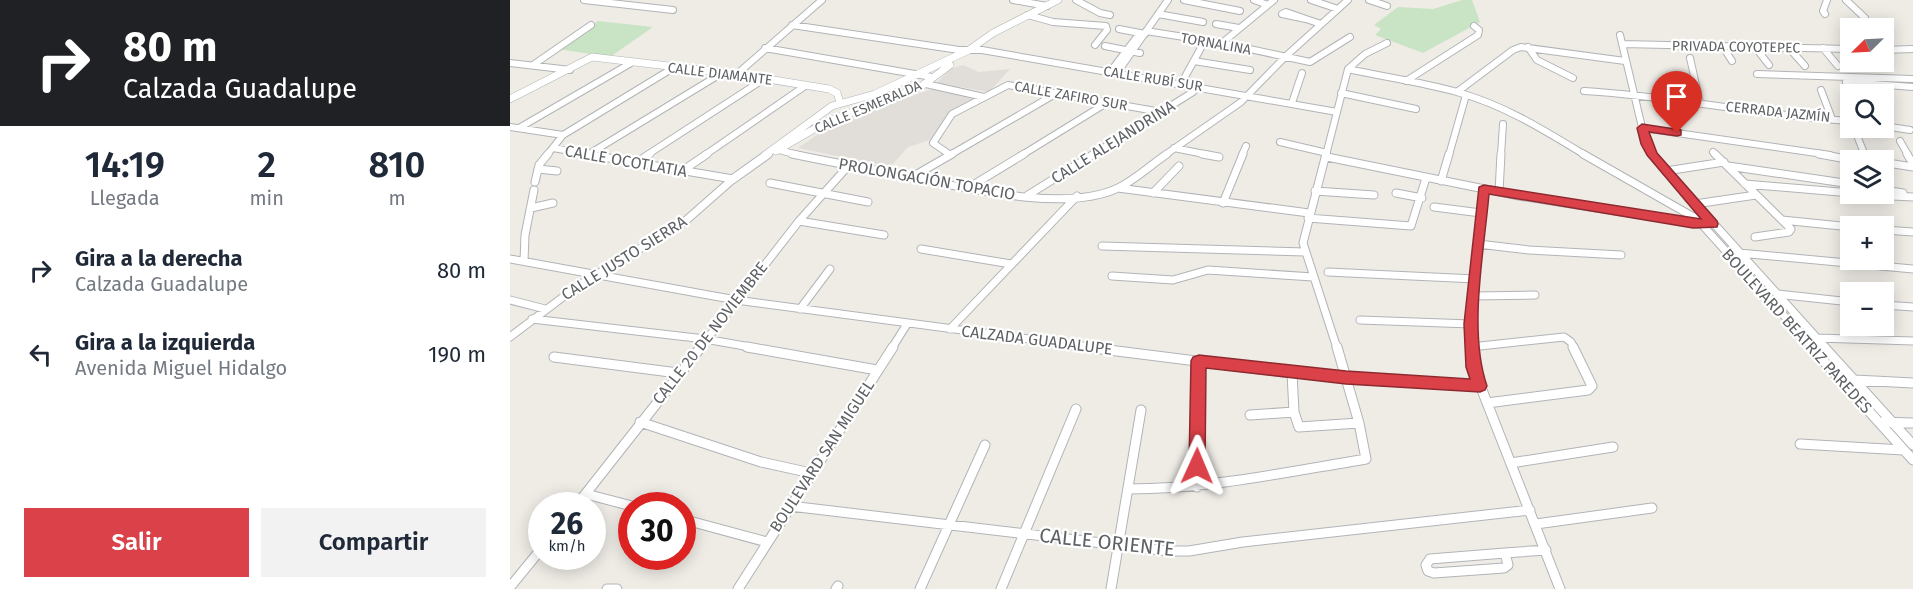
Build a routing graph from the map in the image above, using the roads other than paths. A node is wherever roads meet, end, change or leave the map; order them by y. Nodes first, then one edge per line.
1 (584, 0) edge
2 (822, 0) edge
3 (1013, 0) edge
4 (1058, 0) edge
5 (1076, 0) edge
6 (1090, 0) edge
7 (1168, 0) edge
8 (1184, 0) edge
9 (1254, 0) edge
10 (1274, 0) edge
11 (1311, 0) edge
12 (1348, 0) edge
13 (1369, 0) edge
14 (1827, 0) edge
15 (1846, 0) edge
16 (1046, 2) edge
17 (1083, 4) junction
18 (1268, 5) junction
19 (1387, 6) dead end
20 (1338, 9) junction
21 (673, 10) dead end
22 (1240, 11) dead end
23 (1158, 14) junction
24 (1825, 14) dead end
25 (1028, 15) junction
26 (1110, 15) dead end
27 (1865, 18) dead end
28 (1307, 19) dead end
29 (1203, 22) dead end
30 (1216, 24) dead end
31 (1321, 24) junction
32 (591, 25) dead end
33 (792, 25) junction
34 (1474, 26) dead end
35 (1239, 28) junction
36 (1119, 29) dead end
37 (1145, 33) junction
38 (1620, 35) dead end
39 (1350, 37) dead end
40 (1222, 42) junction
41 (1387, 43) dead end
42 (1622, 44) junction
43 (1095, 45) dead end
44 (1106, 46) dead end
45 (1202, 46) dead end
46 (1528, 47) junction
47 (1723, 47) junction
48 (1755, 47) junction
49 (765, 48) junction
50 (1789, 48) junction
51 (1823, 48) junction
52 (972, 49) junction
53 (1840, 49) edge
54 (1913, 49) edge
55 (1894, 50) edge
56 (1129, 51) junction
57 (1140, 53) dead end
58 (1286, 56) junction
59 (1690, 58) dead end
60 (1194, 61) junction
61 (1625, 61) junction
62 (1732, 61) dead end
63 (510, 63) edge
64 (632, 63) junction
65 (533, 65) junction
66 (1769, 65) dead end
67 (1804, 66) dead end
68 (1839, 66) dead end
69 (673, 68) junction
70 (1348, 69) junction
71 (570, 70) junction
72 (1250, 70) dead end
73 (722, 73) junction
74 (1114, 73) junction
75 (1302, 73) dead end
76 (737, 74) junction
77 (918, 74) junction
78 (1757, 74) dead end
79 (932, 77) junction
80 (1573, 78) dead end
81 (1827, 78) junction
82 (764, 79) junction
83 (1913, 79) edge
84 (1406, 81) junction
85 (926, 84) junction
86 (1181, 84) junction
87 (805, 86) junction
88 (1197, 87) junction
89 (1913, 87) edge
90 (1821, 90) dead end
91 (1584, 91) dead end
92 (1457, 92) junction
93 (1057, 93) junction
94 (1341, 93) junction
95 (1634, 94) junction
96 (1247, 95) junction
97 (1466, 95) junction
98 (984, 97) junction
99 (867, 98) junction
100 (511, 100) edge
101 (840, 102) junction
102 (1108, 102) junction
103 (1292, 103) junction
104 (1700, 103) junction
105 (873, 105) junction
106 (1416, 109) dead end
107 (1161, 112) junction
108 (1337, 112) junction
109 (1832, 119) junction
110 (1840, 120) edge
111 (1503, 124) dead end
112 (510, 127) edge
113 (519, 128) junction
114 (1642, 128) junction
115 (1894, 128) edge
116 (1910, 130) dead end
117 (563, 135) junction
118 (1900, 141) dead end
119 (1280, 142) dead end
120 (1246, 146) dead end
121 (553, 148) junction
122 (1174, 148) junction
123 (775, 149) junction
124 (1713, 152) dead end
125 (589, 154) junction
126 (949, 154) junction
127 (1327, 155) junction
128 (1219, 157) dead end
129 (1840, 157) edge
130 (635, 163) junction
131 (1726, 164) junction
132 (1894, 164) edge
133 (849, 165) junction
134 (1913, 165) edge
135 (1179, 166) dead end
136 (538, 169) junction
137 (557, 171) dead end
138 (682, 171) junction
139 (1666, 171) junction
140 (912, 177) junction
141 (1426, 178) junction
142 (733, 179) junction
143 (1441, 181) junction
144 (535, 182) dead end
145 (1840, 182) edge
146 (770, 183) dead end
147 (1745, 183) junction
148 (968, 188) junction
149 (1118, 188) junction
150 (1484, 189) junction
151 (534, 190) dead end
152 (1315, 191) junction
153 (1499, 192) junction
154 (1894, 192) edge
155 (1153, 193) junction
156 (1396, 193) dead end
157 (1840, 193) edge
158 (823, 194) junction
159 (1374, 195) dead end
160 (1756, 195) junction
161 (1894, 195) edge
162 (1027, 196) junction
163 (1077, 196) junction
164 (1913, 196) edge
165 (1422, 198) junction
166 (868, 202) dead end
167 (1223, 202) junction
168 (553, 203) dead end
169 (1695, 204) junction
170 (1434, 207) dead end
171 (531, 208) junction
172 (1481, 213) junction
173 (1309, 216) junction
174 (1782, 220) junction
175 (799, 221) junction
176 (1712, 224) junction
177 (1702, 225) junction
178 (1840, 226) edge
179 (1894, 231) edge
180 (1913, 232) edge
181 (884, 236) dead end
182 (1755, 237) dead end
183 (1478, 244) junction
184 (1102, 246) dead end
185 (921, 249) dead end
186 (1305, 252) junction
187 (1739, 253) junction
188 (1621, 255) dead end
189 (510, 259) edge
190 (524, 261) junction
191 (1011, 264) junction
192 (1913, 269) edge
193 (830, 270) dead end
194 (1329, 272) dead end
195 (596, 276) junction
196 (1112, 276) dead end
197 (1313, 277) junction
198 (1475, 279) junction
199 (1777, 294) junction
200 (1536, 295) dead end
201 (1474, 296) junction
202 (510, 300) edge
203 (736, 300) junction
204 (1840, 301) edge
205 (1894, 306) edge
206 (1913, 308) edge
207 (545, 309) junction
208 (800, 309) junction
209 (532, 319) junction
210 (1360, 320) dead end
211 (907, 324) junction
212 (1471, 324) junction
213 (950, 329) junction
214 (510, 337) edge
215 (1817, 338) junction
216 (705, 339) junction
217 (1913, 341) edge
218 (1471, 346) junction
219 (554, 357) dead end
220 (1199, 361) junction
221 (877, 370) junction
222 (678, 373) junction
223 (1292, 373) junction
224 (1346, 378) junction
225 (1856, 380) junction
226 (1913, 383) edge
227 (1480, 386) junction
228 (1487, 403) junction
229 (1076, 409) dead end
230 (1141, 410) dead end
231 (1294, 412) junction
232 (1250, 415) dead end
233 (640, 422) junction
234 (1879, 422) junction
235 (1893, 422) junction
236 (1359, 423) junction
237 (1913, 423) edge
238 (1800, 444) dead end
239 (986, 445) dead end
240 (1913, 445) edge
241 (1613, 447) dead end
242 (1903, 450) junction
243 (1913, 460) edge
244 (1511, 462) junction
245 (811, 473) junction
246 (1197, 487) junction
247 (1128, 489) junction
248 (588, 492) edge
249 (790, 506) junction
250 (1652, 508) dead end
251 (1530, 510) junction
252 (696, 523) edge
253 (949, 524) junction
254 (1536, 524) junction
255 (1025, 533) junction
256 (768, 542) junction
257 (1118, 545) junction
258 (1546, 549) junction
259 (1505, 552) junction
260 (528, 565) edge
261 (510, 586) edge
262 (607, 589) edge
263 (616, 589) edge
264 (738, 589) edge
265 (920, 589) edge
266 (1001, 589) edge
267 (1111, 589) edge
268 (1560, 589) edge

1 - 21 street
2 - 33 street
3 - 16 street
4 - 16 street
5 - 17 street
6 - 17 street
7 - 23 street
8 - 22 street
9 - 18 street
10 - 18 street
11 - 20 street
12 - 20 street, PROLONGACIÓN TOPACIO
13 - 19 street
14 - 24 street
15 - 27 street
16 - 25 street
17 - 26 street
18 - 35 street
20 - 31 street, PROLONGACIÓN TOPACIO
23 - 29 street
23 - 37 street
25 - 43 street
25 - 52 street
28 - 31 street
30 - 35 street
31 - 58 street, PROLONGACIÓN TOPACIO
32 - 65 street
33 - 49 street
33 - 52 street, CALLE RUBÍ SUR
34 - 84 street
35 - 40 street
36 - 37 street, TORNALINA
37 - 40 street, TORNALINA
37 - 56 street
38 - 42 street, BOULEVARD BEATRIZ PAREDES
39 - 58 street, TORNALINA
40 - 58 street, TORNALINA
41 - 70 street
42 - 47 street, PRIVADA COYOTEPEC
42 - 61 street, BOULEVARD BEATRIZ PAREDES
44 - 56 street
45 - 60 street
46 - 61 street
46 - 80 street
46 - 92 street
47 - 48 street, PRIVADA COYOTEPEC
47 - 62 street
48 - 50 street, PRIVADA COYOTEPEC
48 - 66 street
49 - 76 street
49 - 77 street
50 - 51 street, PRIVADA COYOTEPEC
50 - 67 street
51 - 53 street, PRIVADA COYOTEPEC
51 - 68 street
52 - 74 street, CALLE RUBÍ SUR
52 - 77 street, CALLE ESMERALDA
52 - 79 street, CALLE ESMERALDA
54 - 55 street
56 - 57 street
56 - 74 street
58 - 96 street, PROLONGACIÓN TOPACIO
59 - 104 street
60 - 72 street
60 - 86 street
61 - 95 street, BOULEVARD BEATRIZ PAREDES
63 - 65 street
64 - 69 street, CALLE DIAMANTE
64 - 71 street, CALLE DIAMANTE
64 - 113 street
65 - 71 street
69 - 73 street, CALLE DIAMANTE
69 - 117 street
70 - 84 street, BOULEVARD BEATRIZ PAREDES
70 - 94 street
71 - 100 street
73 - 76 street, CALLE DIAMANTE
73 - 125 street
74 - 86 street, CALLE RUBÍ SUR
75 - 103 street
76 - 82 street, CALLE DIAMANTE
77 - 79 street
77 - 99 street, CALLE ESMERALDA
78 - 81 street
79 - 85 street, CALLE ESMERALDA
81 - 83 street
81 - 89 street
82 - 87 street, CALLE DIAMANTE
82 - 130 street
84 - 92 street, BOULEVARD BEATRIZ PAREDES
85 - 98 street
85 - 105 street, CALLE ESMERALDA
86 - 88 street, CALLE RUBÍ SUR
87 - 101 street, CALLE DIAMANTE
87 - 138 street
88 - 96 street, CALLE RUBÍ SUR
88 - 107 street, CALLE ALEJANDRINA
90 - 109 street
91 - 95 street, CERRADA JAZMÍN
92 - 97 street, BOULEVARD BEATRIZ PAREDES
93 - 98 street, CALLE ZAFIRO SUR
93 - 102 street, CALLE ZAFIRO SUR
93 - 126 street
94 - 106 street
94 - 108 street
95 - 104 street, CERRADA JAZMÍN
95 - 114 street, BOULEVARD BEATRIZ PAREDES
96 - 103 street, CALLE RUBÍ SUR
96 - 122 street, PROLONGACIÓN TOPACIO
97 - 143 street
97 - 177 street, BOULEVARD BEATRIZ PAREDES
98 - 126 street, CALLE ZAFIRO SUR
99 - 101 street, CALLE ESMERALDA
99 - 105 street
101 - 123 street, CALLE ESMERALDA
102 - 107 street, CALLE ZAFIRO SUR
102 - 148 street
103 - 108 street, CALLE RUBÍ SUR
104 - 109 street, CERRADA JAZMÍN
105 - 123 street, CALLE ESMERALDA
107 - 162 street, CALLE ALEJANDRINA
108 - 127 street
109 - 110 street, CERRADA JAZMÍN
111 - 153 street
112 - 113 street, CALLE OCOTLATIA
113 - 117 street, CALLE OCOTLATIA
114 - 129 street
114 - 139 street, BOULEVARD BEATRIZ PAREDES
115 - 116 street
117 - 121 street, CALLE OCOTLATIA
118 - 134 street
119 - 127 street
120 - 167 street
121 - 125 street, CALLE OCOTLATIA
121 - 136 street
122 - 128 street
122 - 149 street, PROLONGACIÓN TOPACIO
123 - 133 street, PROLONGACIÓN TOPACIO
123 - 142 street, CALLE JUSTO SIERRA
124 - 131 street
125 - 130 street, CALLE OCOTLATIA
126 - 140 street
127 - 141 street
127 - 152 street
130 - 138 street, CALLE OCOTLATIA
131 - 139 street
131 - 145 street
131 - 147 street
132 - 134 street
133 - 140 street, PROLONGACIÓN TOPACIO
133 - 158 street, CALLE 20 DE NOVIEMBRE
135 - 155 street
136 - 137 street
136 - 144 street
138 - 142 street, CALLE OCOTLATIA
139 - 169 street, BOULEVARD BEATRIZ PAREDES
140 - 148 street, PROLONGACIÓN TOPACIO
141 - 143 street
141 - 165 street
142 - 195 street, CALLE JUSTO SIERRA
143 - 150 street
146 - 158 street
147 - 157 street
147 - 160 street
148 - 162 street, PROLONGACIÓN TOPACIO
149 - 155 street, PROLONGACIÓN TOPACIO
149 - 163 street, PROLONGACIÓN TOPACIO
150 - 153 street
150 - 172 street
151 - 171 street
152 - 159 street
152 - 173 street
153 - 177 street
154 - 164 street
155 - 167 street, PROLONGACIÓN TOPACIO
156 - 165 street
158 - 166 street
158 - 175 street, CALLE 20 DE NOVIEMBRE
160 - 169 street
160 - 174 street
161 - 164 street
162 - 163 street, PROLONGACIÓN TOPACIO
163 - 191 street
165 - 173 street, PROLONGACIÓN TOPACIO
167 - 173 street, PROLONGACIÓN TOPACIO
168 - 171 street
169 - 176 street, BOULEVARD BEATRIZ PAREDES
170 - 172 street
171 - 190 street
172 - 183 street
173 - 186 street
174 - 178 street
174 - 182 street
175 - 181 street
175 - 203 street, CALLE 20 DE NOVIEMBRE
176 - 177 street
176 - 187 street, BOULEVARD BEATRIZ PAREDES
177 - 234 street, BOULEVARD BEATRIZ PAREDES
179 - 180 street
183 - 188 street
183 - 198 street
184 - 186 street
185 - 191 street
186 - 197 street
187 - 192 street
187 - 199 street, BOULEVARD BEATRIZ PAREDES
189 - 190 street, CALZADA GUADALUPE
190 - 195 street, CALZADA GUADALUPE
191 - 213 street
193 - 208 street
194 - 198 street
195 - 203 street, CALZADA GUADALUPE
195 - 207 street, CALLE JUSTO SIERRA
196 - 197 street
197 - 224 street
198 - 201 street
199 - 204 street
199 - 215 street, BOULEVARD BEATRIZ PAREDES
200 - 201 street
201 - 212 street
202 - 207 street
203 - 208 street, CALZADA GUADALUPE
203 - 216 street, CALLE 20 DE NOVIEMBRE
205 - 206 street
207 - 209 street, CALLE JUSTO SIERRA
208 - 211 street, CALZADA GUADALUPE
209 - 214 street, CALLE JUSTO SIERRA
209 - 216 street
210 - 212 street
211 - 213 street, CALZADA GUADALUPE
211 - 221 street, BOULEVARD SAN MIGUEL
212 - 218 street
213 - 220 street, CALZADA GUADALUPE
215 - 217 street
215 - 225 street, BOULEVARD BEATRIZ PAREDES
216 - 221 street
216 - 222 street, CALLE 20 DE NOVIEMBRE
218 - 227 street
218 - 228 street
219 - 222 street
220 - 223 street, CALZADA GUADALUPE
220 - 246 street
221 - 245 street, BOULEVARD SAN MIGUEL
222 - 233 street, CALLE 20 DE NOVIEMBRE
223 - 224 street, CALZADA GUADALUPE
223 - 231 street
224 - 227 street, CALZADA GUADALUPE
224 - 236 street
225 - 226 street
225 - 235 street, BOULEVARD BEATRIZ PAREDES
227 - 228 street
228 - 244 street
229 - 255 street
230 - 247 street
231 - 232 street
231 - 236 street
233 - 245 street
233 - 248 street, CALLE 20 DE NOVIEMBRE
234 - 235 street
234 - 242 street, BOULEVARD BEATRIZ PAREDES
235 - 237 street
235 - 240 street, BOULEVARD BEATRIZ PAREDES
236 - 246 street
238 - 242 street
239 - 253 street
241 - 244 street
242 - 243 street, BOULEVARD BEATRIZ PAREDES
244 - 251 street
245 - 249 street, BOULEVARD SAN MIGUEL
246 - 247 street
247 - 257 street
249 - 253 street, CALLE ORIENTE
249 - 256 street, BOULEVARD SAN MIGUEL
250 - 254 street
251 - 254 street
251 - 257 street, CALLE ORIENTE
252 - 256 street
253 - 255 street, CALLE ORIENTE
253 - 265 street
254 - 258 street
255 - 257 street, CALLE ORIENTE
255 - 266 street
256 - 264 street, BOULEVARD SAN MIGUEL
257 - 267 street
258 - 259 street
258 - 268 street
259 - 259 street
260 - 261 street
262 - 263 street

